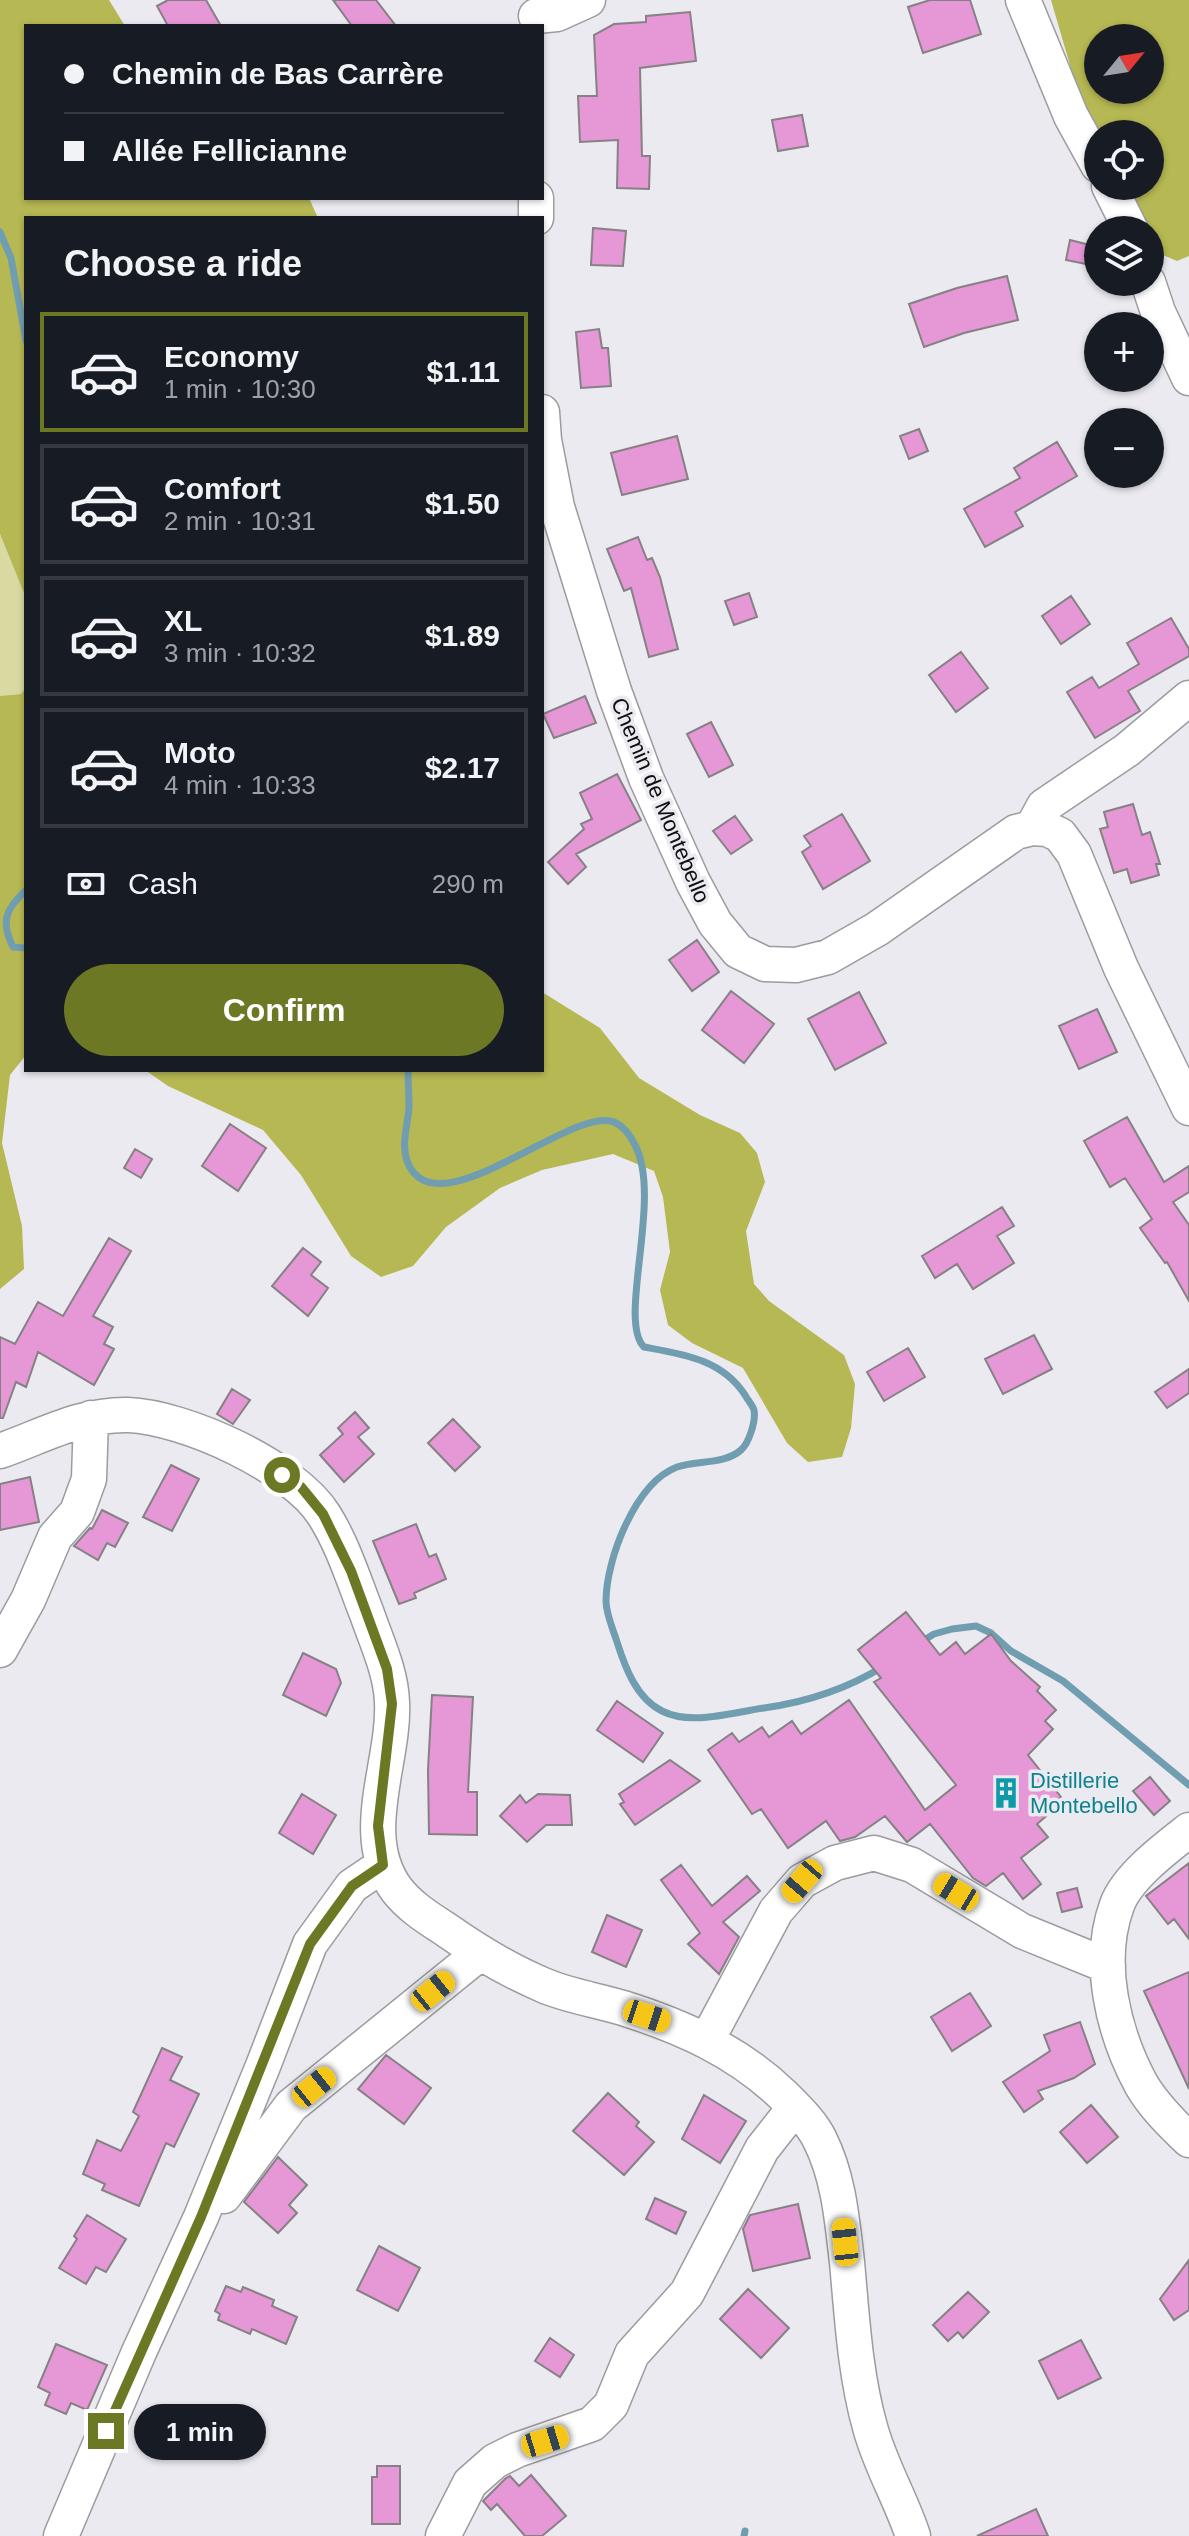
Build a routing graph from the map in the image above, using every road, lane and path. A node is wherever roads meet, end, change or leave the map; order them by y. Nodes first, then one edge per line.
1 (588, 0) edge
2 (1023, 0) edge
3 (537, 14) edge
4 (1084, 140) edge
5 (1153, 296) edge
6 (1189, 378) edge
7 (544, 440) edge
8 (1189, 698) edge
9 (1032, 828) junction
10 (1189, 1108) edge
11 (91, 1418) junction
12 (0, 1451) edge
13 (2, 1642) edge
14 (1185, 1833) edge
15 (383, 1865) junction
16 (480, 1953) junction
17 (1108, 1966) junction
18 (707, 2040) junction
19 (795, 2107) junction
20 (1189, 2140) edge
21 (201, 2217) junction
22 (61, 2536) edge
23 (443, 2536) edge
24 (913, 2536) edge

1 - 3 street
2 - 4 street
5 - 6 street
7 - 9 street, Chemin de Montebello
8 - 9 street
9 - 10 street
11 - 12 street
11 - 13 street
11 - 15 street
14 - 17 street
15 - 16 street
15 - 21 street
16 - 18 street
16 - 21 street
17 - 18 street
17 - 20 street
18 - 19 street
19 - 23 street
19 - 24 street
21 - 22 street

